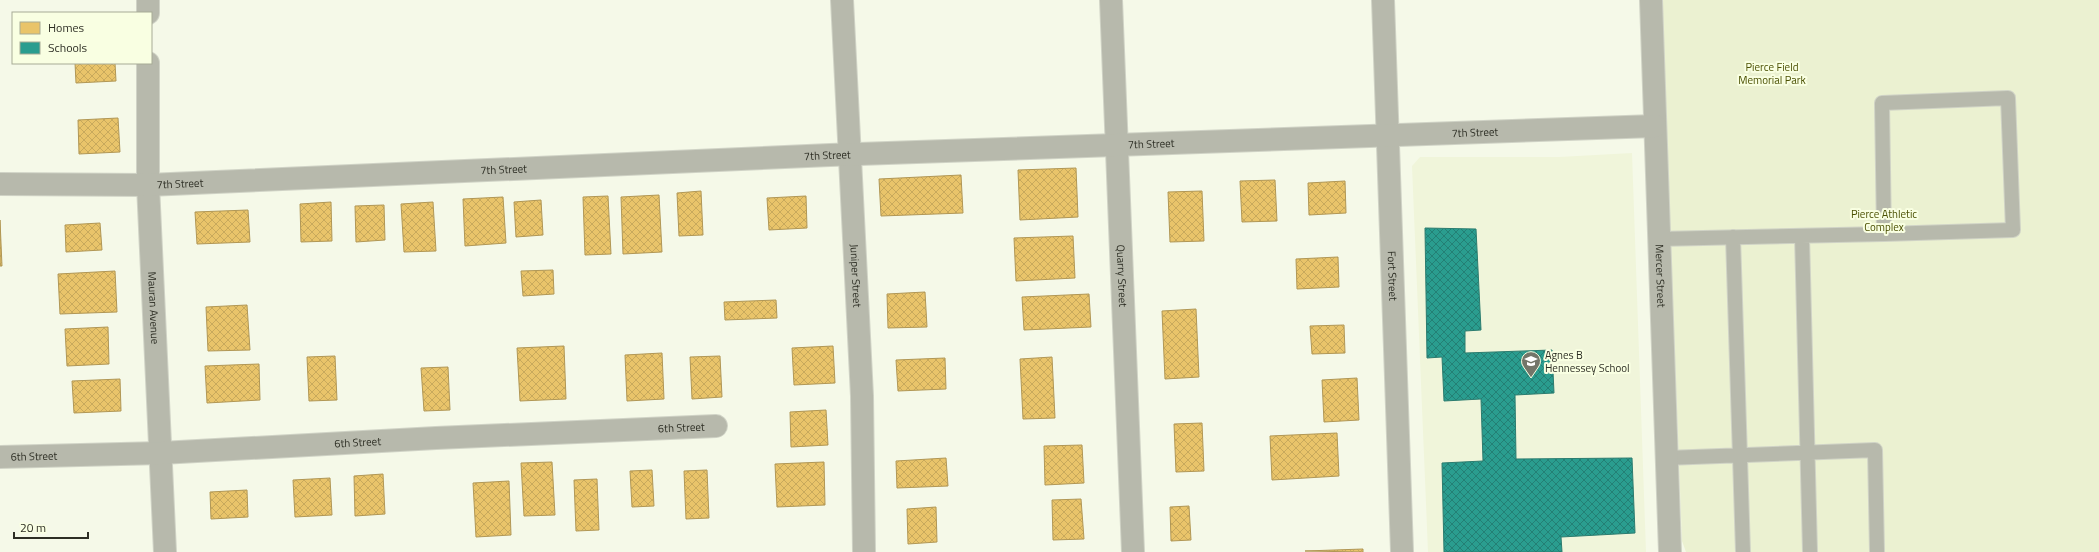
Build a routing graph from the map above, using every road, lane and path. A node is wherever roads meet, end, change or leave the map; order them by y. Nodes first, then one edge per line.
1 (148, 0) edge
2 (842, 0) edge
3 (1112, 0) edge
4 (1383, 0) edge
5 (1651, 0) edge
6 (148, 12) edge
7 (148, 64) edge
8 (1655, 126) junction
9 (1388, 134) junction
10 (1118, 145) junction
11 (849, 155) junction
12 (0, 184) edge
13 (148, 185) junction
14 (1884, 234) junction
15 (1802, 236) junction
16 (1733, 237) junction
17 (1659, 239) junction
18 (716, 426) dead end
19 (161, 453) junction
20 (1807, 454) junction
21 (1740, 456) junction
22 (0, 457) edge
23 (1666, 458) junction
24 (165, 552) edge
25 (864, 552) edge
26 (1133, 552) edge
27 (1402, 552) edge
28 (1670, 552) edge
29 (1742, 552) edge
30 (1810, 552) edge
31 (1877, 552) edge

1 - 6 street
2 - 11 street, Juniper Street
3 - 10 street, Quarry Street
4 - 9 street, Fort Street
5 - 8 street, Mercer Street
7 - 13 street, Mauran Avenue
8 - 9 street, 7th Street
8 - 17 street, Mercer Street
9 - 10 street, 7th Street
9 - 27 street, Fort Street
10 - 11 street, 7th Street
10 - 26 street, Quarry Street
11 - 13 street, 7th Street
11 - 25 street, Juniper Street
12 - 13 street, 7th Street
13 - 19 street, Mauran Avenue
14 - 14 lane
14 - 15 lane
15 - 16 lane
15 - 20 lane
16 - 17 lane
16 - 21 lane
17 - 23 street, Mercer Street
18 - 19 street, 6th Street
19 - 22 street, 6th Street
19 - 24 street, Mauran Avenue
20 - 21 lane
20 - 30 lane
20 - 31 lane
21 - 23 lane
21 - 29 lane
23 - 28 street, Mercer Street

